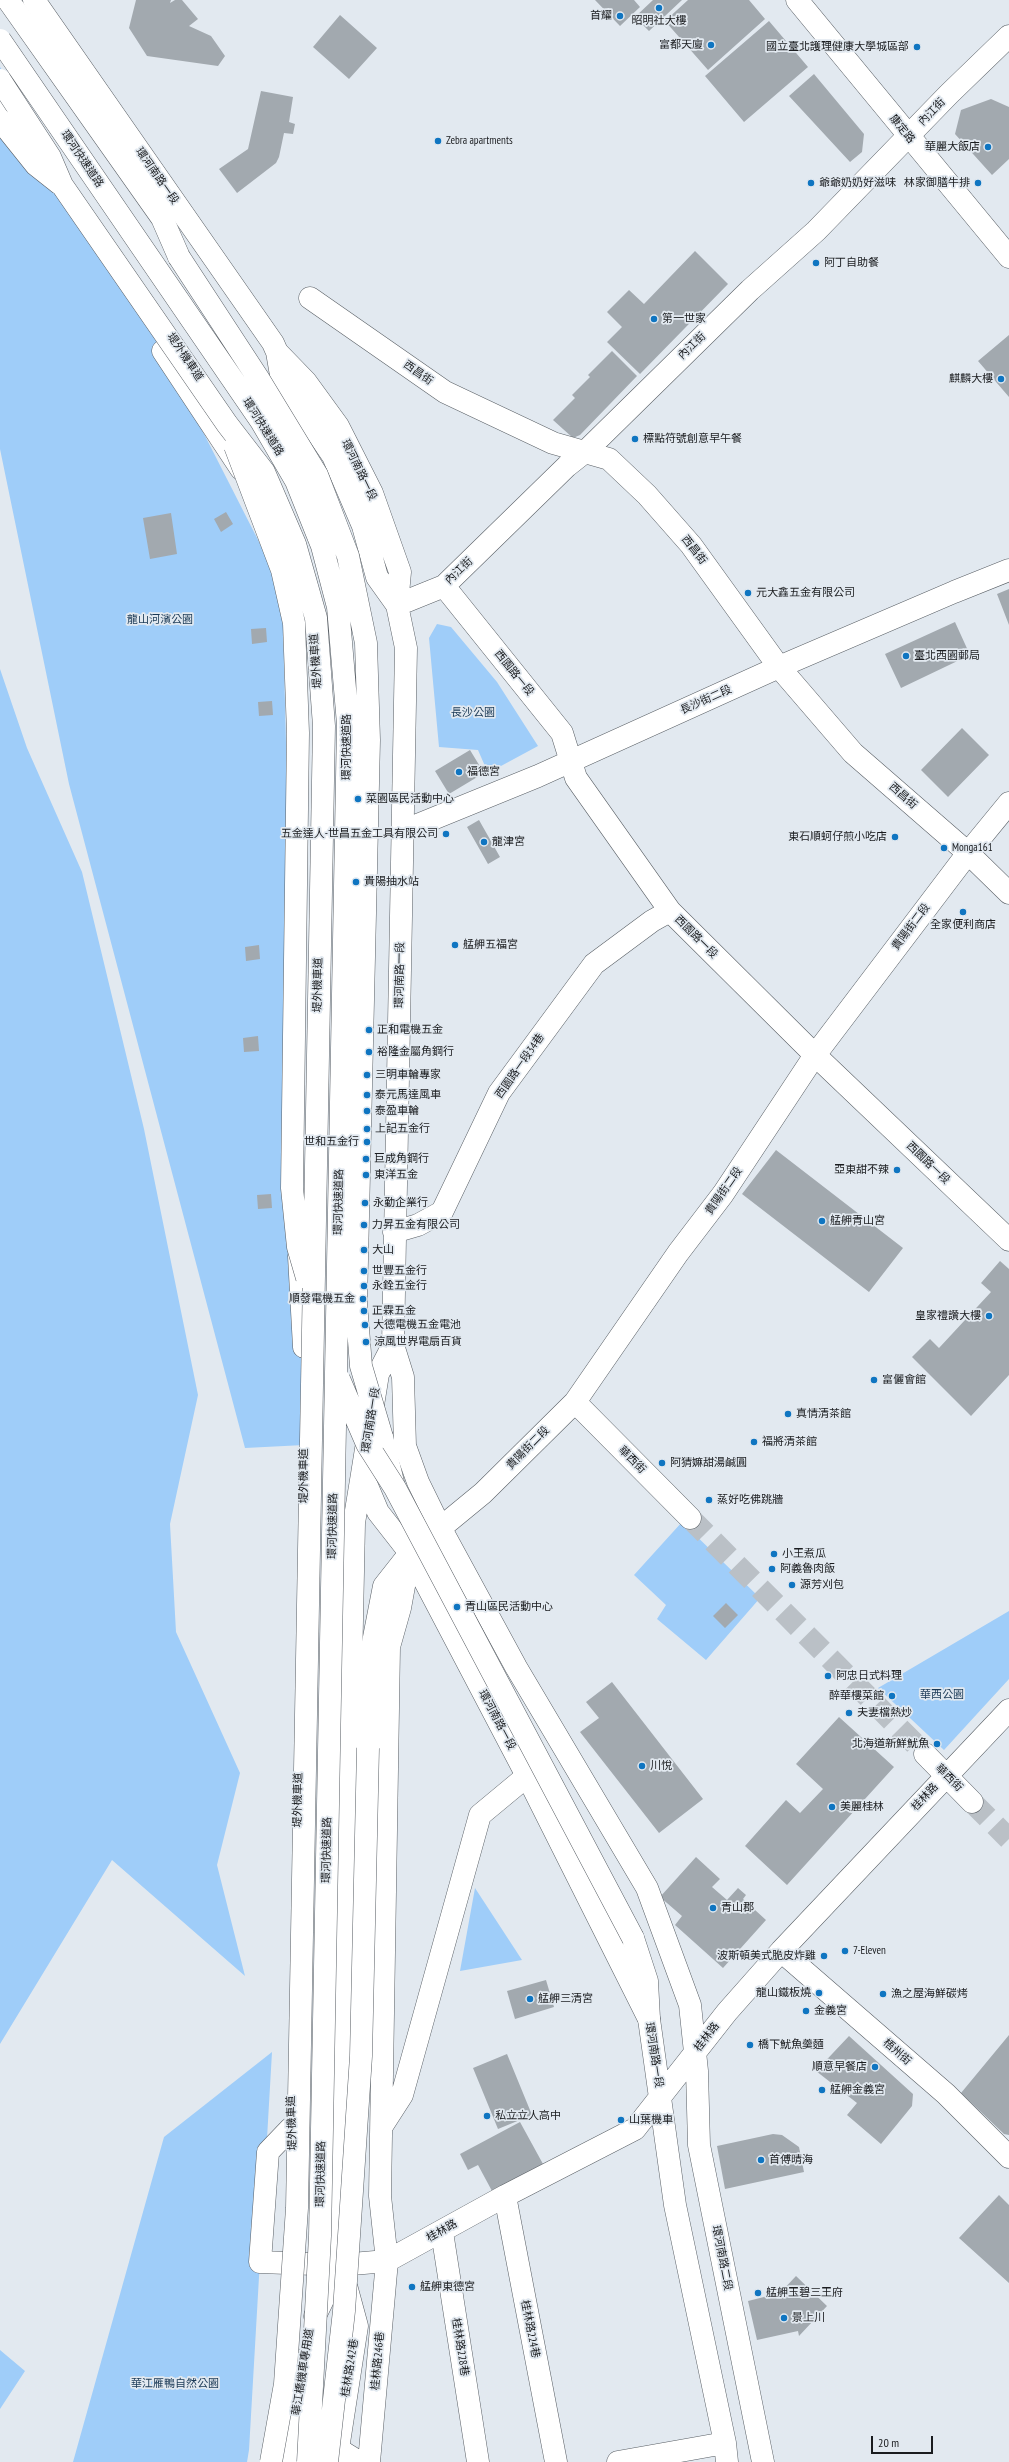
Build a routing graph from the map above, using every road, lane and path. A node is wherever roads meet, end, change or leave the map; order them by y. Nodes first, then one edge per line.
1 (8, 0) edge
2 (34, 0) edge
3 (796, 0) edge
4 (0, 12) edge
5 (1009, 36) edge
6 (0, 40) edge
7 (0, 73) edge
8 (0, 80) edge
9 (0, 106) edge
10 (0, 120) edge
11 (908, 136) junction
12 (62, 185) junction
13 (179, 257) junction
14 (1009, 257) edge
15 (310, 298) dead end
16 (227, 424) junction
17 (586, 451) junction
18 (1009, 570) edge
19 (444, 586) junction
20 (397, 605) junction
21 (779, 667) junction
22 (572, 760) junction
23 (1009, 803) edge
24 (403, 831) junction
25 (968, 853) junction
26 (1009, 893) edge
27 (670, 911) junction
28 (815, 1055) junction
29 (394, 1232) junction
30 (1009, 1240) edge
31 (304, 1335) junction
32 (393, 1345) junction
33 (575, 1402) junction
34 (362, 1474) junction
35 (395, 1488) junction
36 (690, 1518) tunnel mouth
37 (441, 1529) junction
38 (410, 1553) junction
39 (1009, 1710) edge
40 (925, 1754) tunnel mouth
41 (946, 1775) junction
42 (527, 1776) junction
43 (972, 1802) tunnel mouth
44 (780, 1951) junction
45 (649, 2019) junction
46 (695, 2052) junction
47 (661, 2097) junction
48 (382, 2126) junction
49 (1009, 2158) edge
50 (504, 2196) junction
51 (442, 2232) junction
52 (387, 2261) junction
53 (286, 2264) joint
54 (340, 2265) junction
55 (726, 2452) edge
56 (271, 2462) edge
57 (290, 2462) edge
58 (308, 2462) edge
59 (327, 2462) edge
60 (359, 2462) edge
61 (368, 2462) edge
62 (478, 2462) edge
63 (556, 2462) edge
64 (618, 2462) edge
65 (763, 2462) edge

1 - 13 main road
2 - 20 main road, 環河南路一段
3 - 11 main road, 康定路
4 - 13 main road
5 - 11 main road, 內江街
6 - 58 main road, 環河快速道路, bridge
7 - 31 main road, 堤外機車道
8 - 12 main road, 環河快速道路, bridge
9 - 31 main road, 堤外機車道
10 - 12 main road, bridge
11 - 14 main road, 康定路
11 - 17 main road, 內江街
12 - 16 main road, 環河快速道路, bridge
13 - 35 main road, bridge
15 - 17 main road, 西昌街
16 - 35 main road, bridge
16 - 56 main road, 環河快速道路, bridge
17 - 19 main road, 內江街
17 - 21 main road, 西昌街
18 - 21 main road, 長沙街二段
19 - 20 main road, 內江街
19 - 22 main road, 西園路一段
20 - 24 main road, 環河南路一段
21 - 22 main road, 長沙街二段
21 - 25 main road, 西昌街
22 - 24 main road, 長沙街二段
22 - 27 main road, 西園路一段
23 - 25 main road, 貴陽街二段
24 - 29 main road, 環河南路一段
25 - 26 main road, 西昌街
25 - 28 main road, 貴陽街二段
27 - 28 main road, 西園路一段
27 - 29 main road, 西園路一段34巷
28 - 30 main road, 西園路一段
28 - 33 main road, 貴陽街二段
29 - 32 main road, 環河南路一段
31 - 53 main road, 堤外機車道
32 - 34 main road, 環河南路一段
32 - 37 main road, 環河南路一段
33 - 36 main road, 華西街
33 - 37 main road, 貴陽街二段
34 - 38 main road, 環河南路一段
34 - 54 main road
35 - 45 main road, bridge
37 - 38 main road, 貴陽街二段
37 - 46 main road, 環河南路一段
38 - 42 main road, 環河南路一段
38 - 48 main road, 桂林路246巷
38 - 59 main road, 貴陽街二段, bridge
39 - 41 main road, 桂林路
40 - 41 main road, 華西街
41 - 43 main road, 華西街
41 - 44 main road, 桂林路
42 - 45 main road, 環河南路一段
42 - 48 main road
44 - 46 main road, 桂林路
44 - 49 main road, 梧州街
45 - 47 main road, 環河南路一段
46 - 47 main road, 桂林路
46 - 65 main road, 環河南路二段
47 - 50 main road, 桂林路
47 - 55 main road
48 - 52 main road, 桂林路246巷
50 - 51 main road, 桂林路
50 - 63 main road, 桂林路224巷
51 - 52 main road, 桂林路
51 - 62 main road, 桂林路228巷
52 - 54 main road, 桂林路
52 - 61 main road, 桂林路246巷
53 - 54 main road, 桂林路
54 - 57 main road, 華江橋機車專用道
54 - 60 main road, 桂林路242巷
55 - 64 main road

